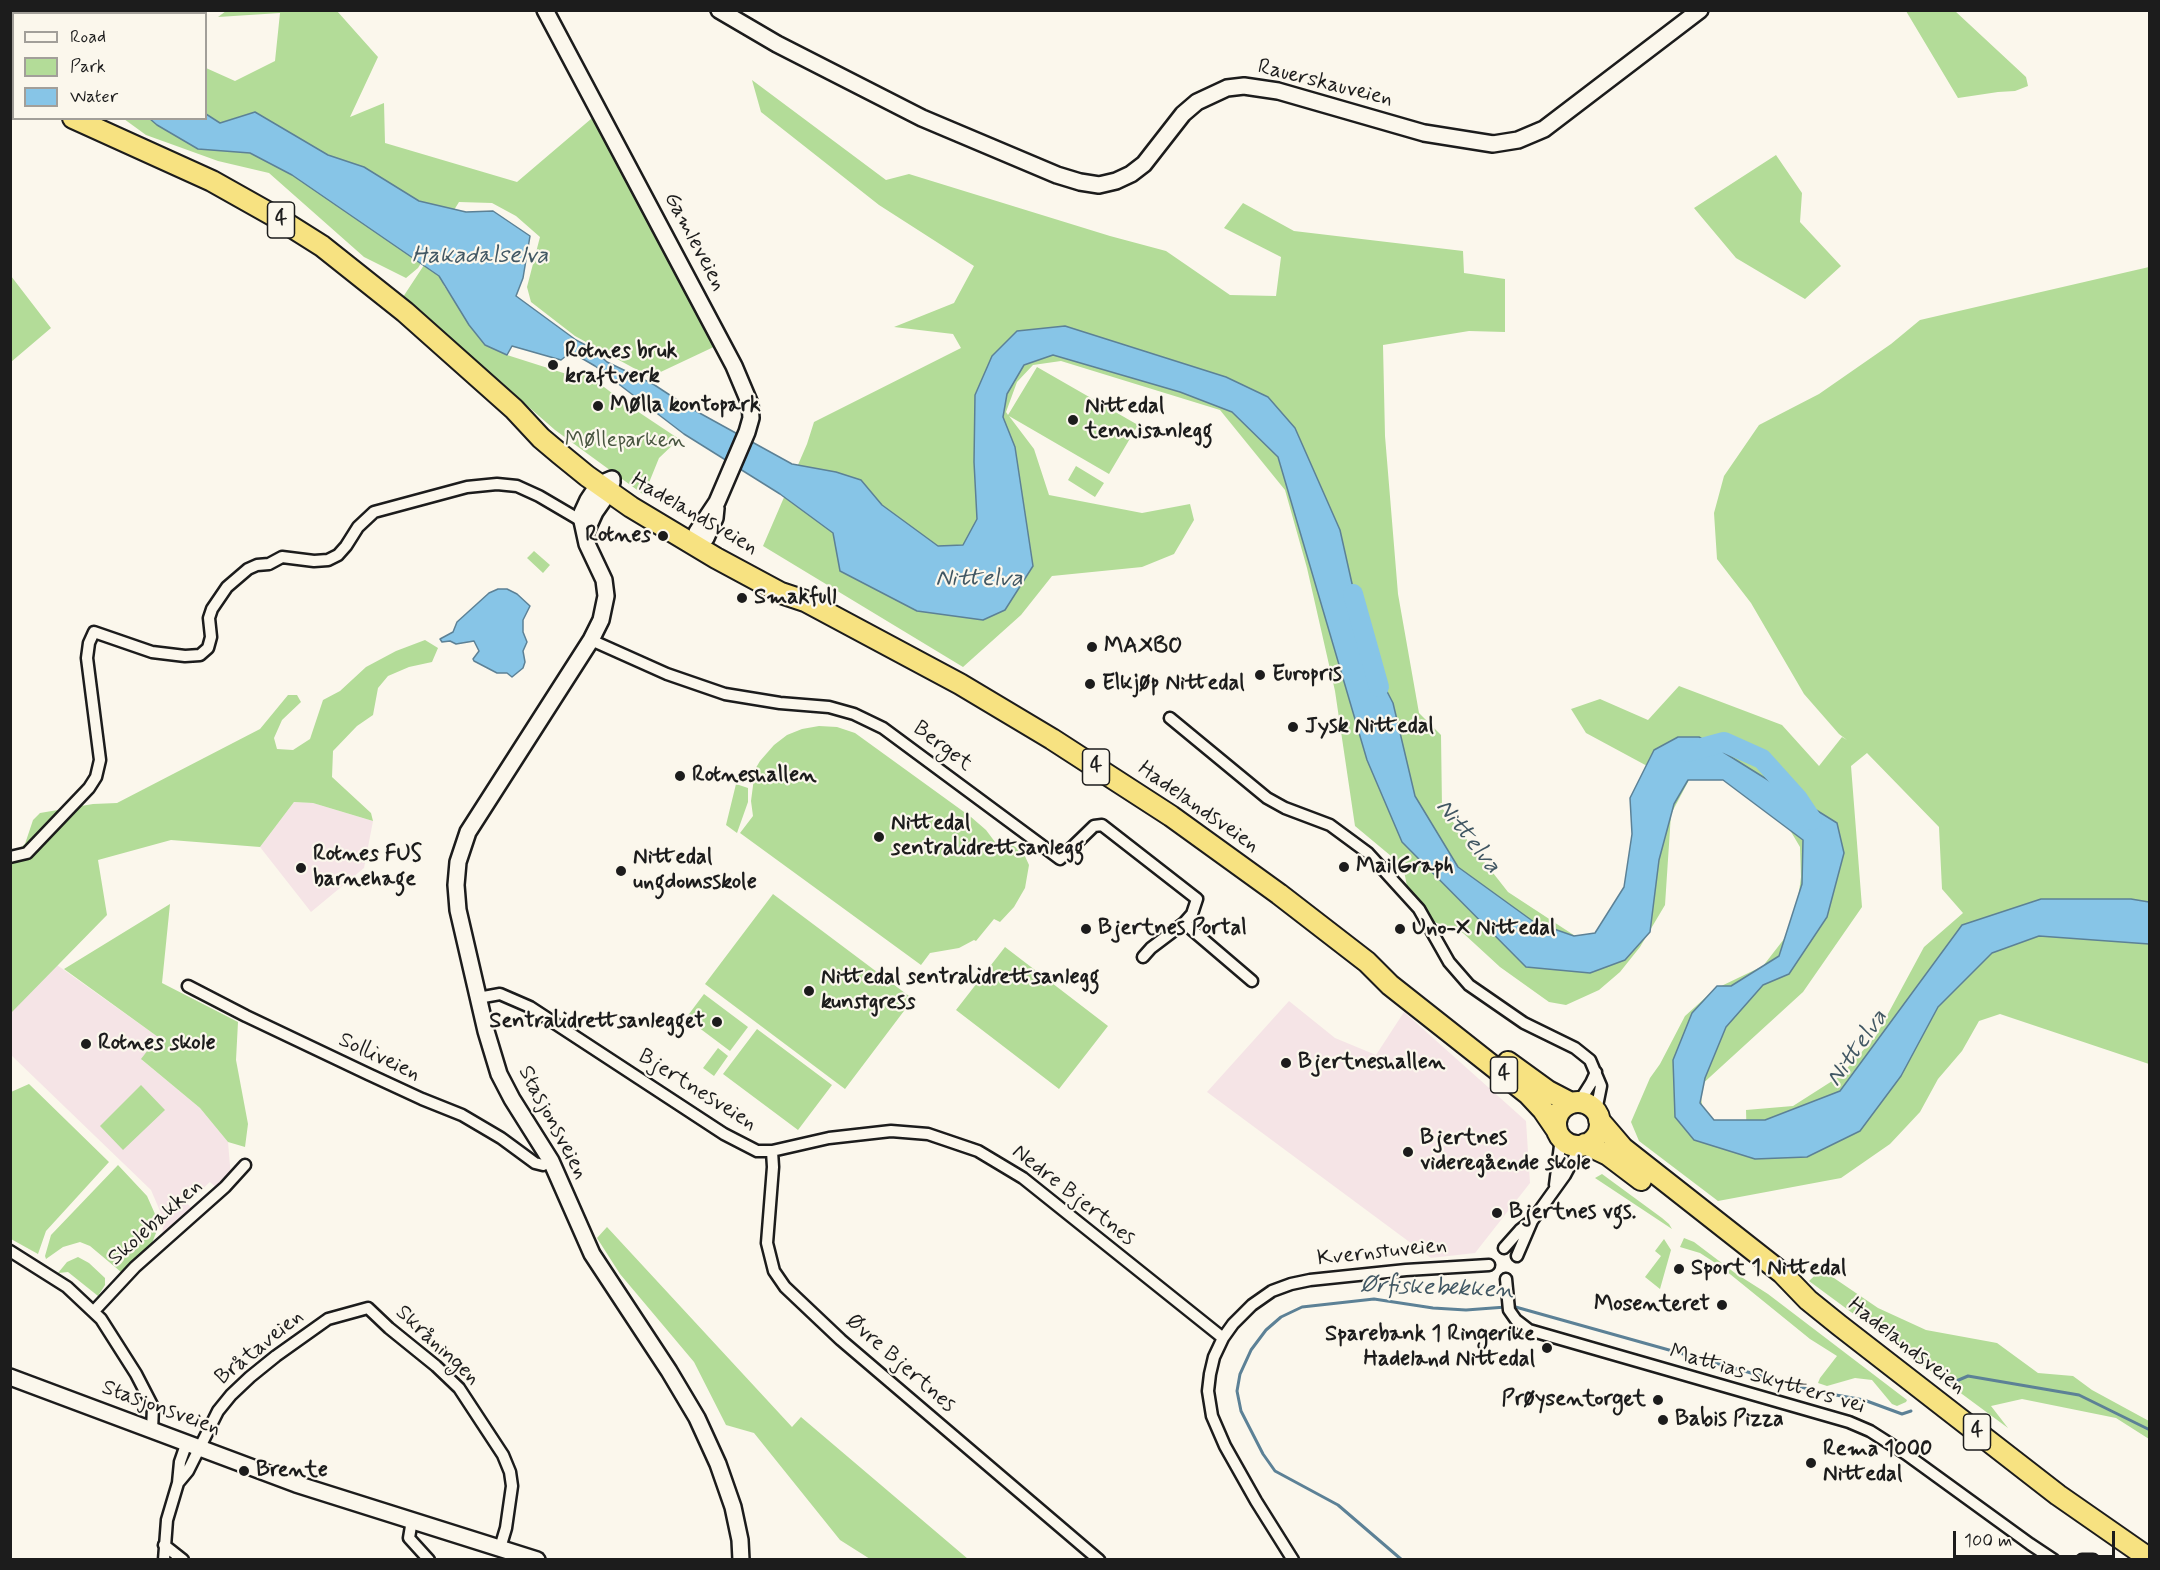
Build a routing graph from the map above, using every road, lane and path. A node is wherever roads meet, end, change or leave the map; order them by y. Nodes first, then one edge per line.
1 (545, 10) edge
2 (719, 10) edge
3 (1700, 10) edge
4 (78, 120) edge
5 (607, 485) junction
6 (585, 527) junction
7 (700, 539) junction
8 (591, 640) junction
9 (1170, 718) dead end
10 (10, 857) edge
11 (1184, 923) junction
12 (1143, 957) dead end
13 (1367, 962) junction
14 (1252, 981) dead end
15 (188, 986) dead end
16 (478, 998) junction
17 (1596, 1072) junction
18 (1586, 1109) junction
19 (1559, 1133) junction
20 (1583, 1145) junction
21 (772, 1151) junction
22 (551, 1161) junction
23 (245, 1165) dead end
24 (1555, 1186) junction
25 (1532, 1221) junction
26 (1504, 1248) dead end
27 (10, 1251) edge
28 (1517, 1256) dead end
29 (1489, 1265) dead end
30 (1506, 1279) dead end
31 (1808, 1300) junction
32 (368, 1308) joint
33 (94, 1311) junction
34 (1223, 1338) junction
35 (10, 1377) edge
36 (152, 1430) junction
37 (193, 1445) junction
38 (412, 1520) junction
39 (164, 1545) junction
40 (500, 1548) junction
41 (2150, 1559) edge
42 (164, 1560) edge
43 (183, 1560) edge
44 (429, 1560) edge
45 (537, 1560) edge
46 (741, 1560) edge
47 (1099, 1560) edge
48 (1293, 1560) edge
49 (2054, 1560) edge
50 (2082, 1560) edge
51 (2093, 1560) edge

1 - 7 main road, Gamleveien
2 - 3 main road, Rauerskauveien
4 - 5 highway, Hadelandsveien / 4
5 - 6 main road
5 - 7 highway, Hadelandsveien / 4
6 - 8 main road, Stasjonsveien
6 - 10 street
7 - 13 highway, Hadelandsveien / 4
8 - 11 street, Berget
8 - 16 main road, Stasjonsveien
9 - 17 street
11 - 12 street, Berget
11 - 14 street
13 - 18 highway, Hadelandsveien / 4
13 - 19 highway, Hadelandsveien / 4
15 - 22 street, Solliveien
16 - 21 street, Bjertnesveien
16 - 22 main road, Stasjonsveien
17 - 18 street
17 - 18 street
18 - 19 highway
18 - 20 highway
18 - 31 highway, Hadelandsveien / 4
19 - 20 highway, 4
19 - 24 street
20 - 24 street
20 - 31 highway, Hadelandsveien / 4
21 - 34 street, Nedre Bjertnes
21 - 47 street, Øvre Bjertnes
22 - 46 main road, Stasjonsveien
23 - 33 street, Skolebakken
24 - 25 street
25 - 26 street
25 - 28 street
27 - 33 street
29 - 34 street, Kvernstuveien
30 - 49 street, Mattias Skytters vei
31 - 41 highway, Hadelandsveien / 4
32 - 37 street, Bråtaveien
32 - 40 street, Skråningen
33 - 36 street
34 - 48 street, Kvernstuveien
35 - 36 main road, Stasjonsveien
36 - 37 main road, Stasjonsveien
37 - 38 main road, Stasjonsveien
37 - 39 street, Bråtaveien
38 - 40 main road, Stasjonsveien
38 - 44 street
39 - 42 street, Bråtaveien
39 - 43 street
40 - 45 main road, Stasjonsveien
50 - 51 street

